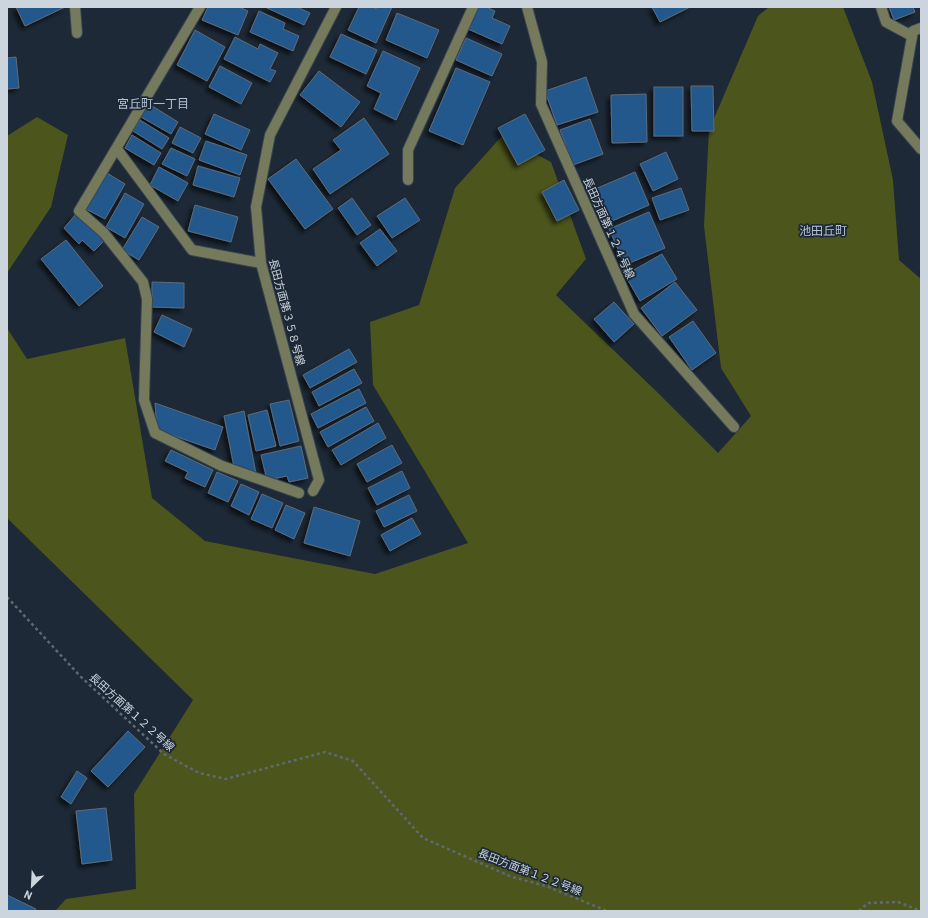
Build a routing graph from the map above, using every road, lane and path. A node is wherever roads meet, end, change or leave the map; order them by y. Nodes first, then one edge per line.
1 (76, 7) edge
2 (200, 7) edge
3 (336, 7) edge
4 (473, 7) edge
5 (527, 7) edge
6 (880, 7) edge
7 (921, 28) edge
8 (77, 33) dead end
9 (912, 36) junction
10 (116, 149) junction
11 (921, 149) edge
12 (408, 180) dead end
13 (261, 263) junction
14 (734, 427) dead end
15 (313, 491) dead end
16 (299, 493) dead end
17 (7, 597) edge
18 (607, 911) edge
19 (859, 911) edge
20 (921, 911) edge

1 - 8 street
2 - 10 street
3 - 13 street, 長田方面第３５８号線
4 - 12 street
5 - 14 street, 長田方面第１２４号線
6 - 9 street
7 - 9 street
9 - 11 street
10 - 13 street
10 - 16 street
13 - 15 street, 長田方面第３５８号線
17 - 18 path, 長田方面第１２２号線
19 - 20 path

